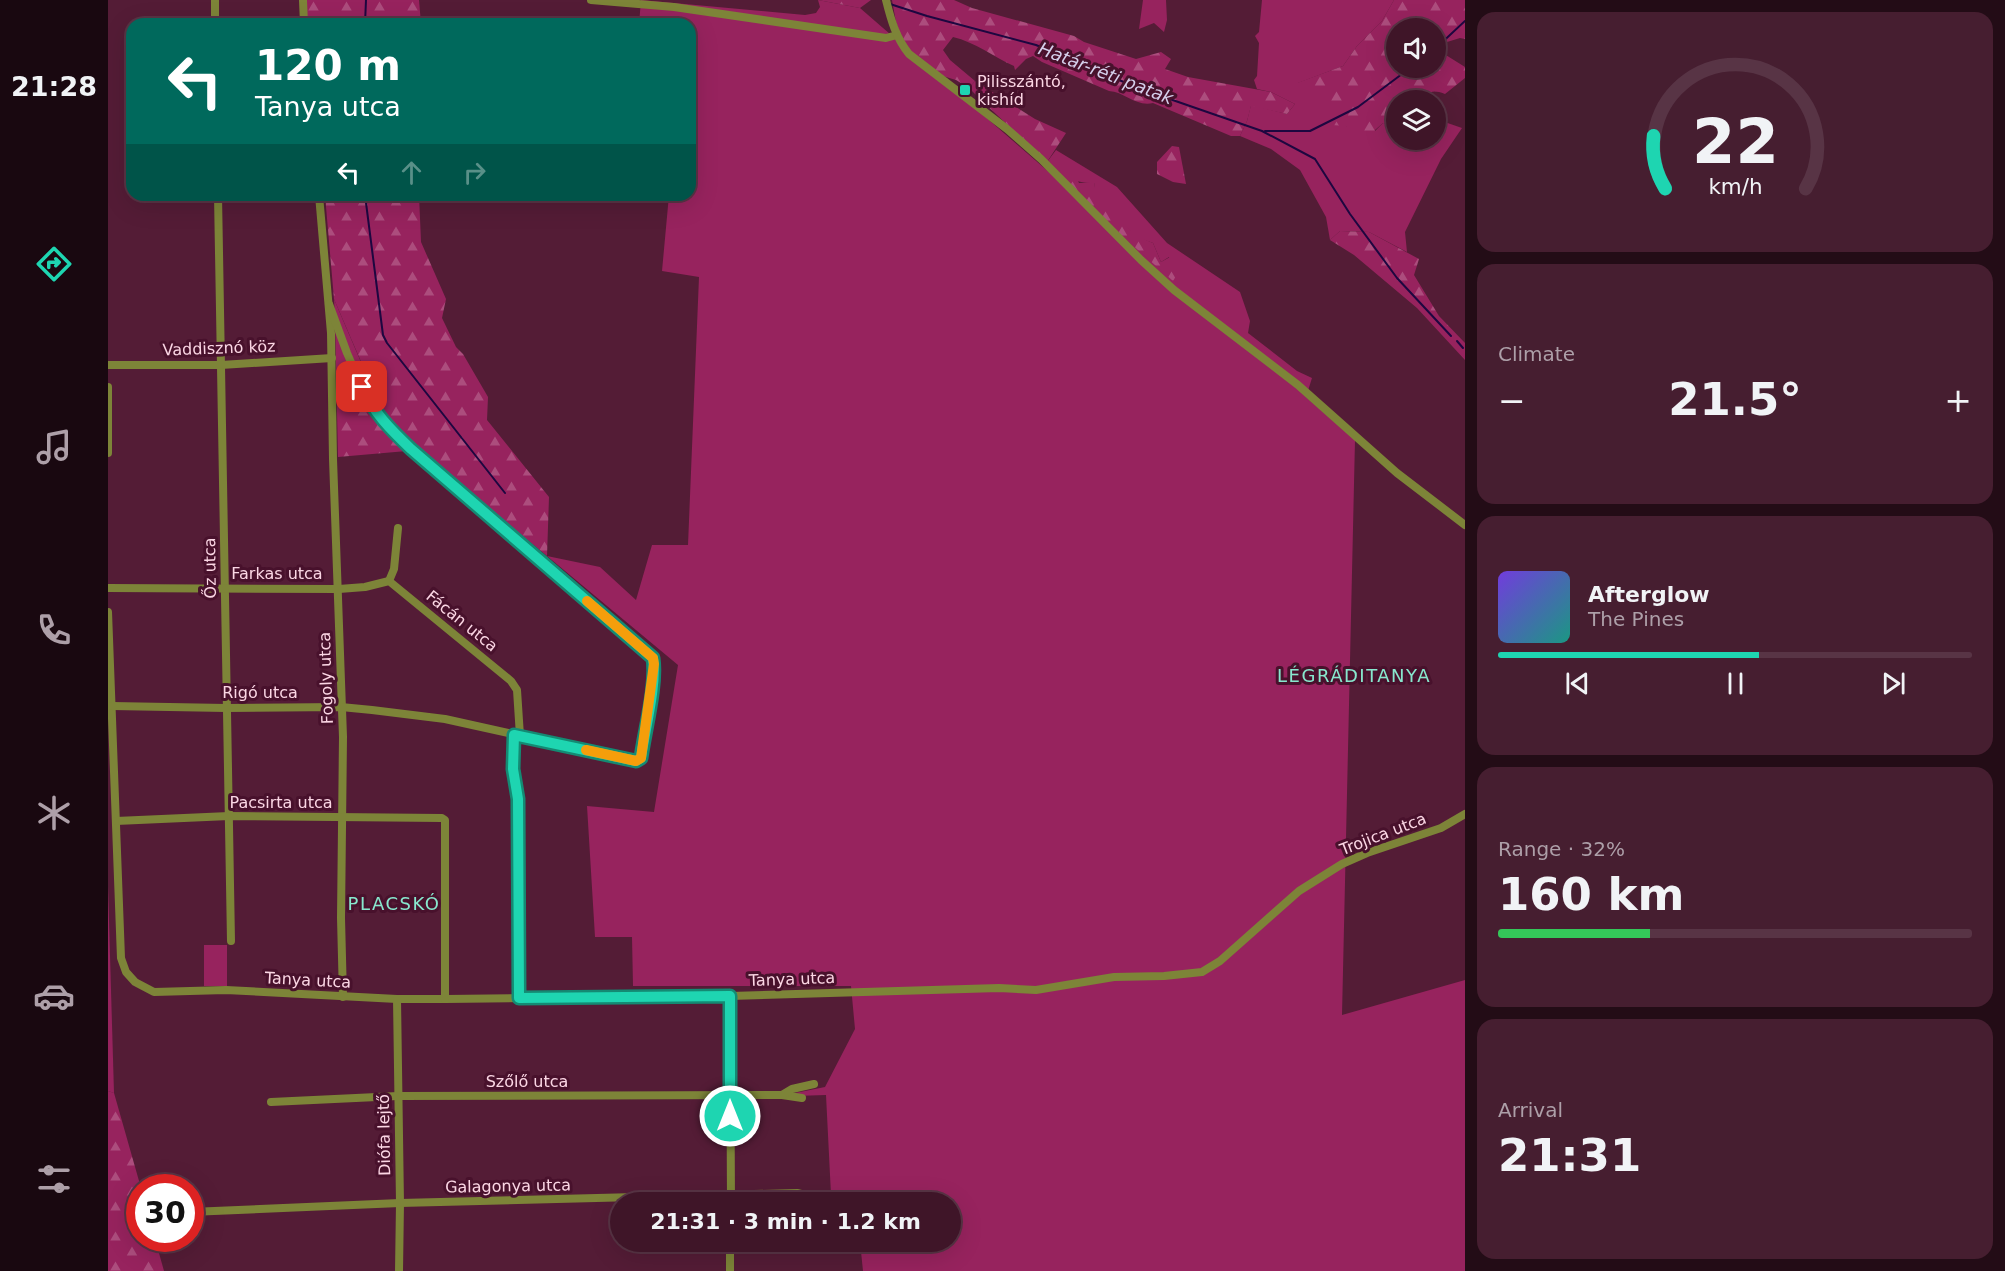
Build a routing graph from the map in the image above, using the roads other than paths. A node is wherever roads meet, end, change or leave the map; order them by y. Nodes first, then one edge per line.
1 (215, 0) edge
2 (303, 0) edge
3 (591, 0) edge
4 (887, 3) edge
5 (215, 18) edge
6 (304, 18) edge
7 (897, 35) junction
8 (218, 201) edge
9 (320, 201) edge
10 (329, 304) junction
11 (332, 358) junction
12 (108, 365) edge
13 (221, 366) junction
14 (108, 387) edge
15 (108, 453) edge
16 (1465, 525) edge
17 (398, 528) dead end
18 (389, 581) junction
19 (108, 588) edge
20 (225, 588) junction
21 (339, 589) junction
22 (108, 612) edge
23 (112, 706) junction
24 (341, 706) junction
25 (226, 708) junction
26 (517, 735) junction
27 (1465, 814) edge
28 (229, 816) junction
29 (343, 817) junction
30 (116, 821) junction
31 (1284, 905) joint
32 (231, 940) dead end
33 (730, 996) junction
34 (343, 997) junction
35 (519, 998) junction
36 (397, 999) junction
37 (445, 999) junction
38 (814, 1084) dead end
39 (782, 1095) junction
40 (398, 1096) junction
41 (730, 1096) junction
42 (801, 1098) dead end
43 (271, 1102) dead end
44 (731, 1192) edge
45 (610, 1201) edge
46 (400, 1203) junction
47 (204, 1211) edge
48 (730, 1252) edge
49 (399, 1271) edge
50 (730, 1271) edge

1 - 5 street
2 - 6 street
3 - 7 street
4 - 7 street
7 - 16 street
8 - 13 street, Őz utca
9 - 10 street
10 - 11 street, Fogoly utca
10 - 26 street, Rigó utca
11 - 13 street, Vaddisznó köz
11 - 21 street, Fogoly utca
12 - 13 street, Vaddisznó köz
13 - 20 street, Őz utca
14 - 15 street
17 - 18 street
18 - 21 street
18 - 26 street, Fácán utca
19 - 20 street, Farkas utca
20 - 21 street, Farkas utca
20 - 25 street, Őz utca
21 - 24 street, Fogoly utca
22 - 23 street
23 - 25 street, Rigó utca
23 - 30 street
24 - 25 street, Rigó utca
24 - 26 street, Rigó utca
24 - 29 street, Fogoly utca
25 - 28 street, Őz utca
26 - 35 street, Fácán utca
27 - 31 street, Trojica utca
28 - 29 street, Pacsirta utca
28 - 30 street, Pacsirta utca
28 - 32 street, Őz utca
29 - 34 street, Fogoly utca
29 - 37 street, Pacsirta utca
30 - 34 street, Tanya utca
31 - 33 street, Tanya utca
33 - 35 street, Tanya utca
33 - 41 street
34 - 36 street, Tanya utca
35 - 37 street, Tanya utca
36 - 37 street, Tanya utca
36 - 40 street, Diófa lejtő
38 - 39 street, Szőlő utca
39 - 41 street, Szőlő utca
39 - 42 street, Szőlő utca
40 - 41 street, Szőlő utca
40 - 43 street, Szőlő utca
40 - 46 street, Diófa lejtő
41 - 44 street
45 - 46 street, Galagonya utca
46 - 47 street, Galagonya utca
46 - 49 street, Diófa lejtő
48 - 50 street

